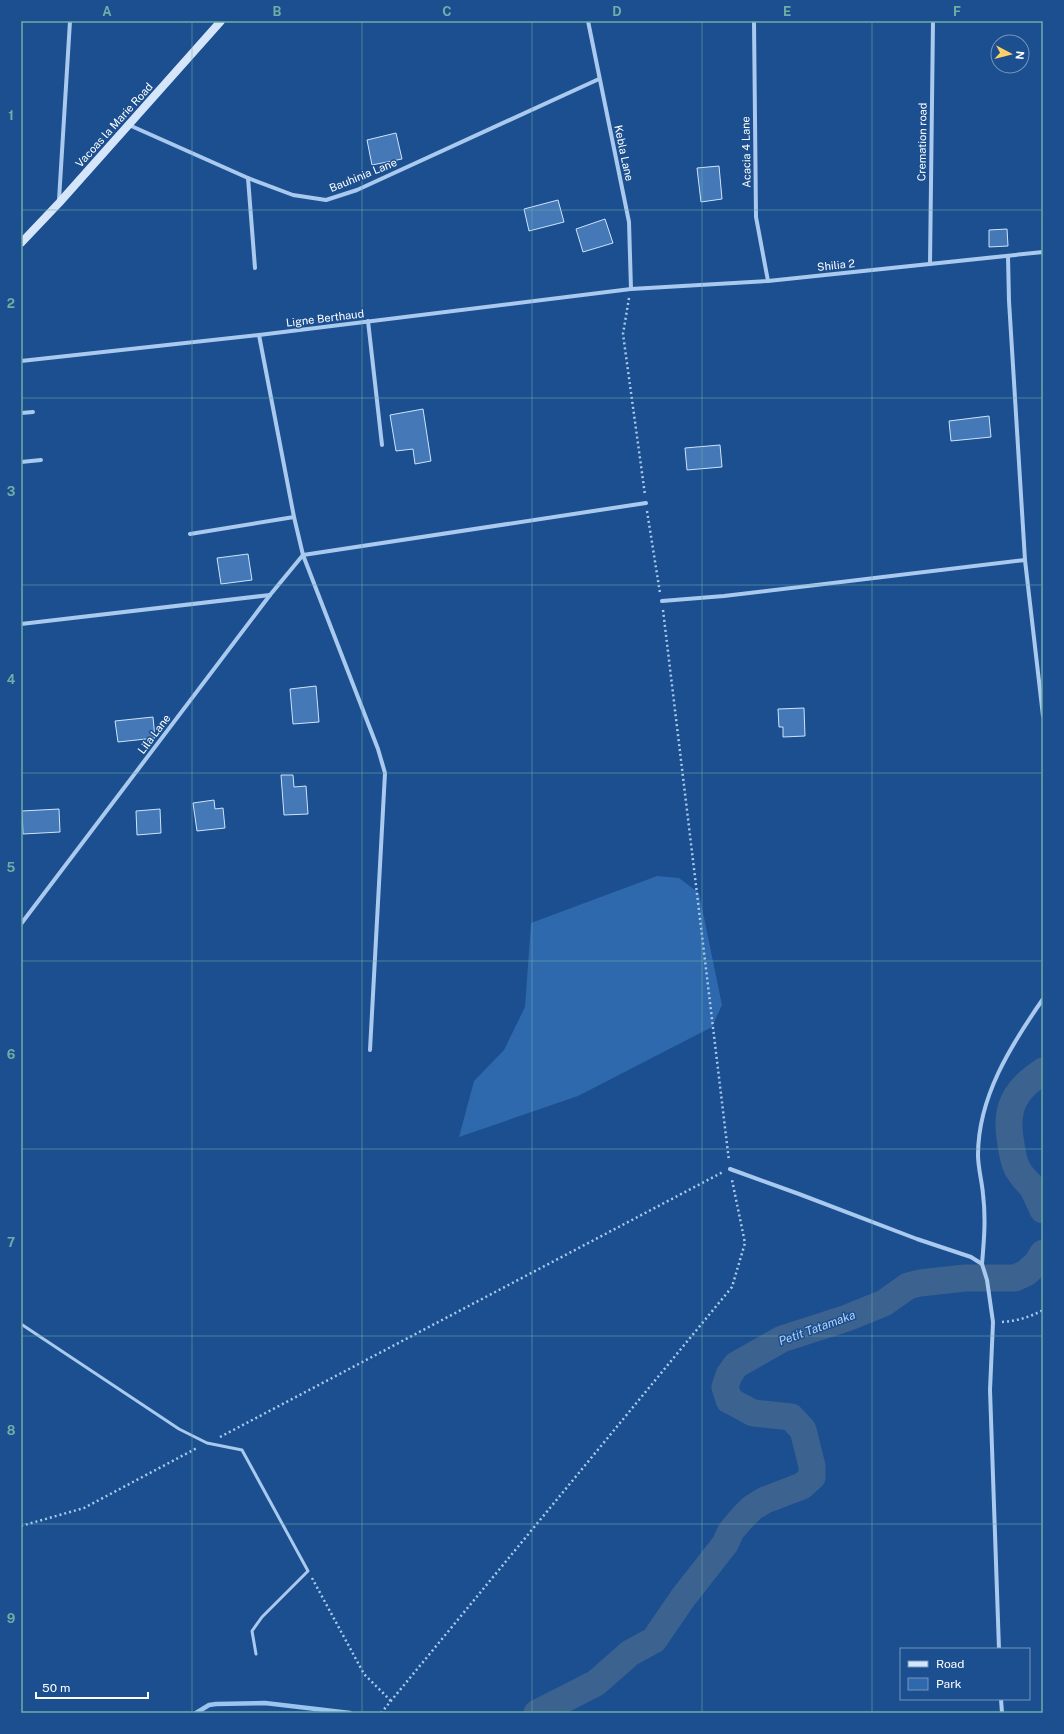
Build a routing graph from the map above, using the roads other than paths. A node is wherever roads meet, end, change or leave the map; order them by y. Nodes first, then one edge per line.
1 (70, 21) edge
2 (221, 21) edge
3 (588, 21) edge
4 (754, 21) edge
5 (933, 21) edge
6 (600, 79) junction
7 (129, 125) junction
8 (248, 178) junction
9 (59, 203) junction
10 (21, 243) edge
11 (1043, 252) edge
12 (1008, 256) junction
13 (930, 264) junction
14 (255, 268) dead end
15 (768, 281) junction
16 (631, 289) junction
17 (368, 321) junction
18 (259, 335) junction
19 (21, 361) edge
20 (33, 412) dead end
21 (21, 413) edge
22 (382, 445) dead end
23 (41, 460) dead end
24 (21, 462) edge
25 (646, 503) road end
26 (294, 517) junction
27 (190, 534) dead end
28 (303, 555) junction
29 (1025, 560) junction
30 (270, 595) junction
31 (662, 602) road end
32 (21, 624) edge
33 (1043, 716) edge
34 (21, 924) edge
35 (1043, 999) edge
36 (370, 1050) dead end
37 (730, 1169) road end
38 (982, 1264) junction
39 (21, 1324) edge
40 (999, 1648) edge
41 (256, 1654) dead end
42 (1001, 1700) edge
43 (1002, 1713) edge

1 - 9 street
2 - 7 main road, Vacoas la Marie Road
3 - 6 street, Kebla Lane
4 - 15 street, Acacia 4 Lane
5 - 13 street, Cremation road
6 - 8 street, Bauhinia Lane
6 - 16 street, Kebla Lane
7 - 8 street, Bauhinia Lane
7 - 9 main road, Vacoas la Marie Road
8 - 14 street
9 - 10 main road, Vacoas la Marie Road
11 - 12 street, Shilia 2
12 - 13 street, Shilia 2
12 - 29 street
13 - 15 street, Shilia 2
15 - 16 street, Shilia 2
16 - 17 street, Ligne Berthaud
17 - 18 street, Ligne Berthaud
17 - 22 street
18 - 19 street, Ligne Berthaud
18 - 26 street
20 - 21 street
23 - 24 street
25 - 28 street
26 - 27 street
26 - 28 street
28 - 30 street, Lila Lane
28 - 36 street
29 - 31 street
29 - 33 street
30 - 32 street
30 - 34 street, Lila Lane
35 - 38 street
37 - 38 street
38 - 40 street
39 - 41 lane
42 - 43 street

